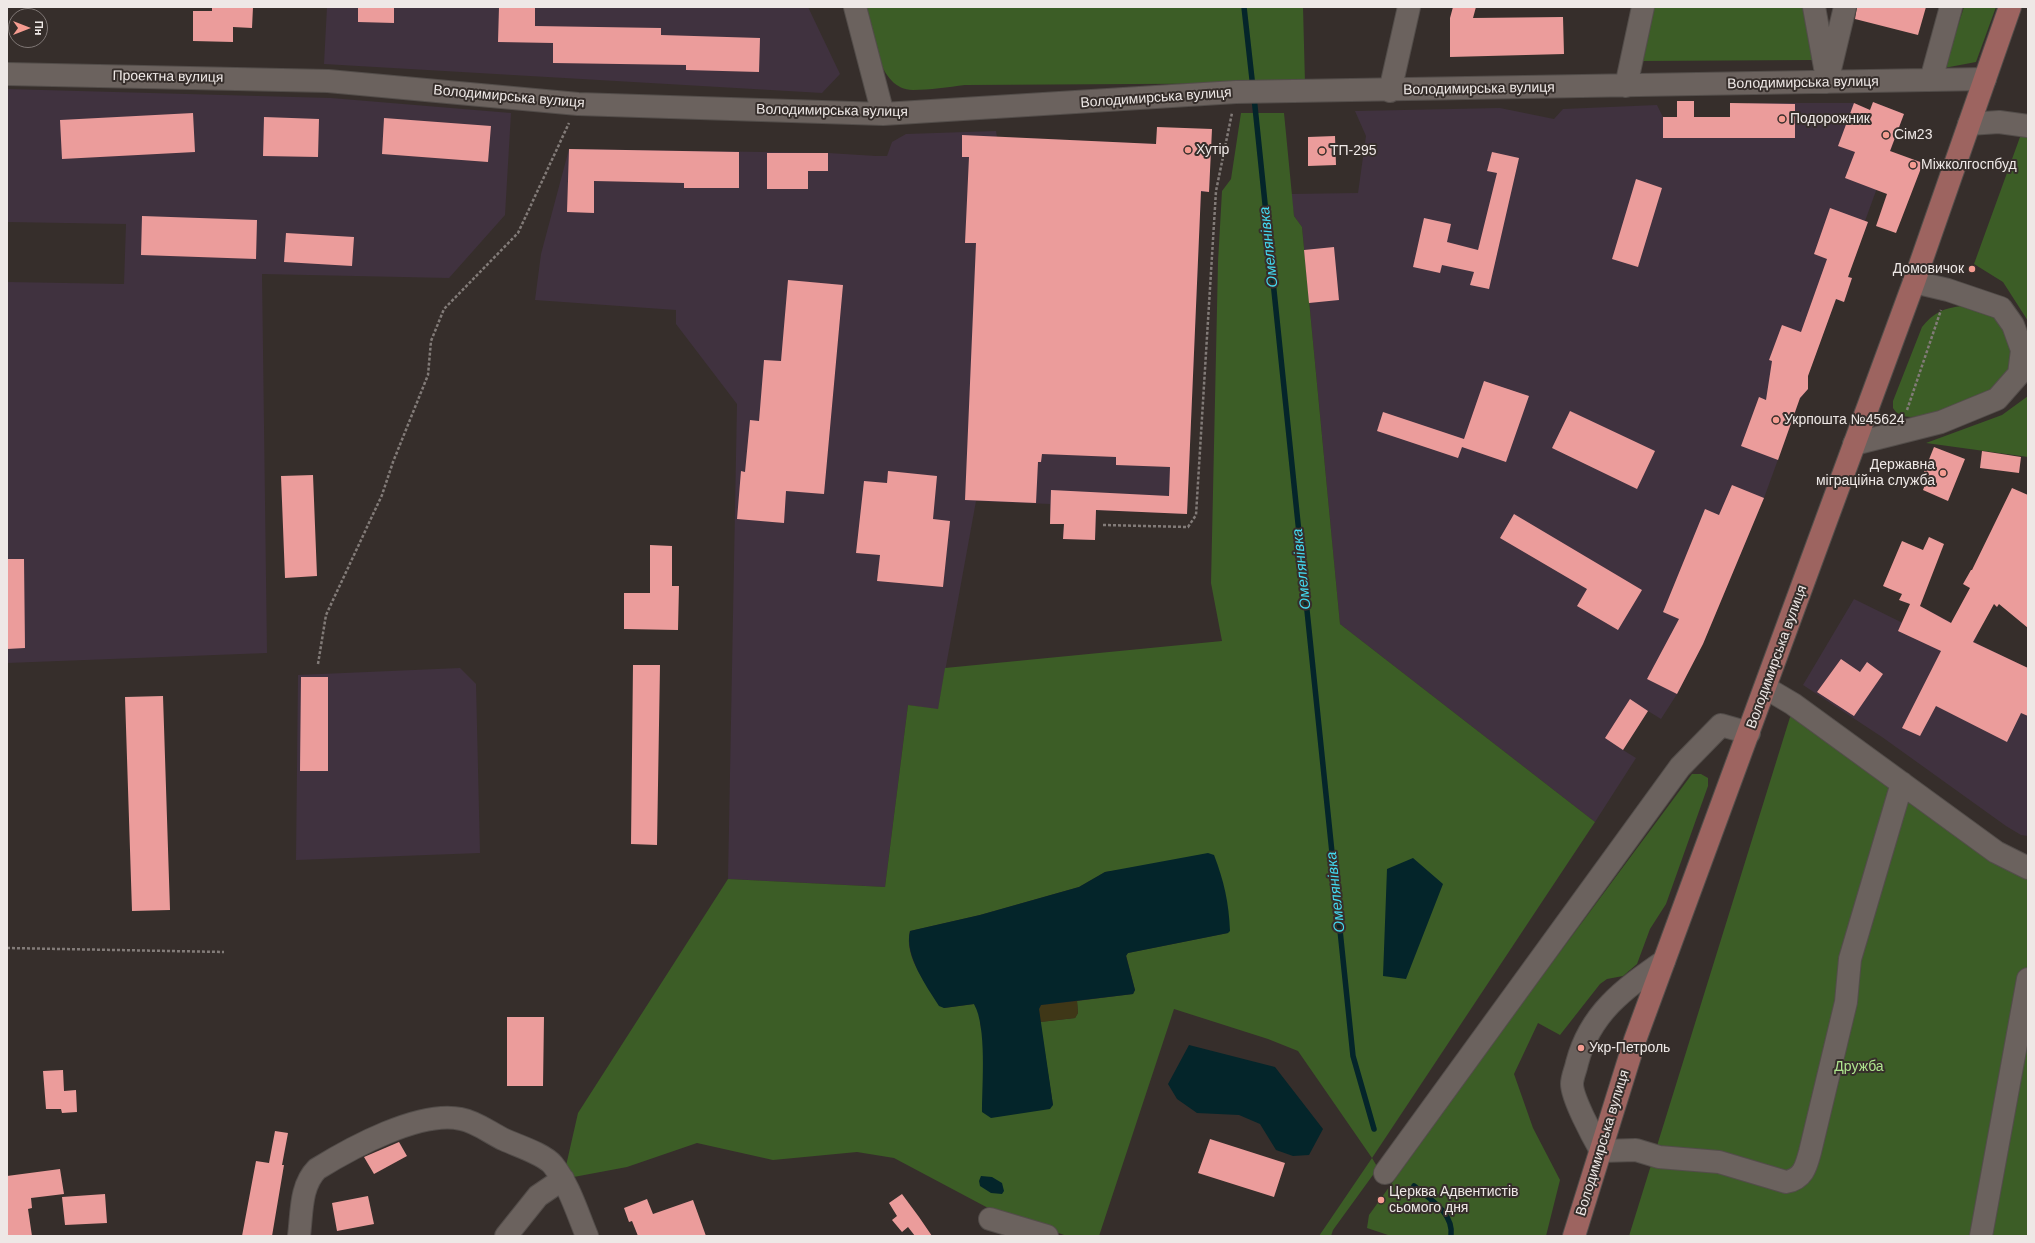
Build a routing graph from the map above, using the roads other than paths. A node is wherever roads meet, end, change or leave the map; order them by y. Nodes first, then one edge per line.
1 (855, 7) edge
2 (1410, 7) edge
3 (1643, 7) edge
4 (1814, 7) edge
5 (1845, 7) edge
6 (1951, 7) edge
7 (2010, 7) edge
8 (7, 74) edge
9 (1985, 79) junction
10 (1931, 80) junction
11 (328, 81) joint
12 (1827, 82) junction
13 (1626, 86) junction
14 (1390, 91) junction
15 (883, 114) junction
16 (1969, 124) junction
17 (2028, 126) edge
18 (1914, 282) junction
19 (1854, 444) junction
20 (1766, 688) junction
21 (1749, 733) junction
22 (1902, 783) junction
23 (2028, 868) edge
24 (1664, 961) junction
25 (2028, 979) edge
26 (1601, 1151) junction
27 (557, 1171) junction
28 (1385, 1173) dead end
29 (990, 1219) dead end
30 (299, 1236) edge
31 (506, 1236) edge
32 (587, 1236) edge
33 (1047, 1236) edge
34 (1574, 1236) edge
35 (1981, 1236) edge

1 - 15 street
2 - 14 street
3 - 13 street
4 - 12 street
5 - 12 street
6 - 10 street
7 - 9 main road, Володимирська вулиця
8 - 11 street, Проектна вулиця
9 - 10 street, Володимирська вулиця
9 - 16 main road, Володимирська вулиця
10 - 12 street, Володимирська вулиця
11 - 15 street, Володимирська вулиця
12 - 13 street, Володимирська вулиця
13 - 14 street, Володимирська вулиця
14 - 15 street, Володимирська вулиця
16 - 17 street
16 - 18 main road, Володимирська вулиця
18 - 19 main road, Володимирська вулиця
18 - 19 street
19 - 20 main road, Володимирська вулиця
20 - 21 main road, Володимирська вулиця
20 - 22 street
21 - 24 main road, Володимирська вулиця
21 - 28 street
22 - 23 street
22 - 26 street
24 - 26 main road, Володимирська вулиця
24 - 26 street
25 - 35 street
26 - 34 main road, Володимирська вулиця
27 - 30 street
27 - 31 street
27 - 32 street
29 - 33 street

